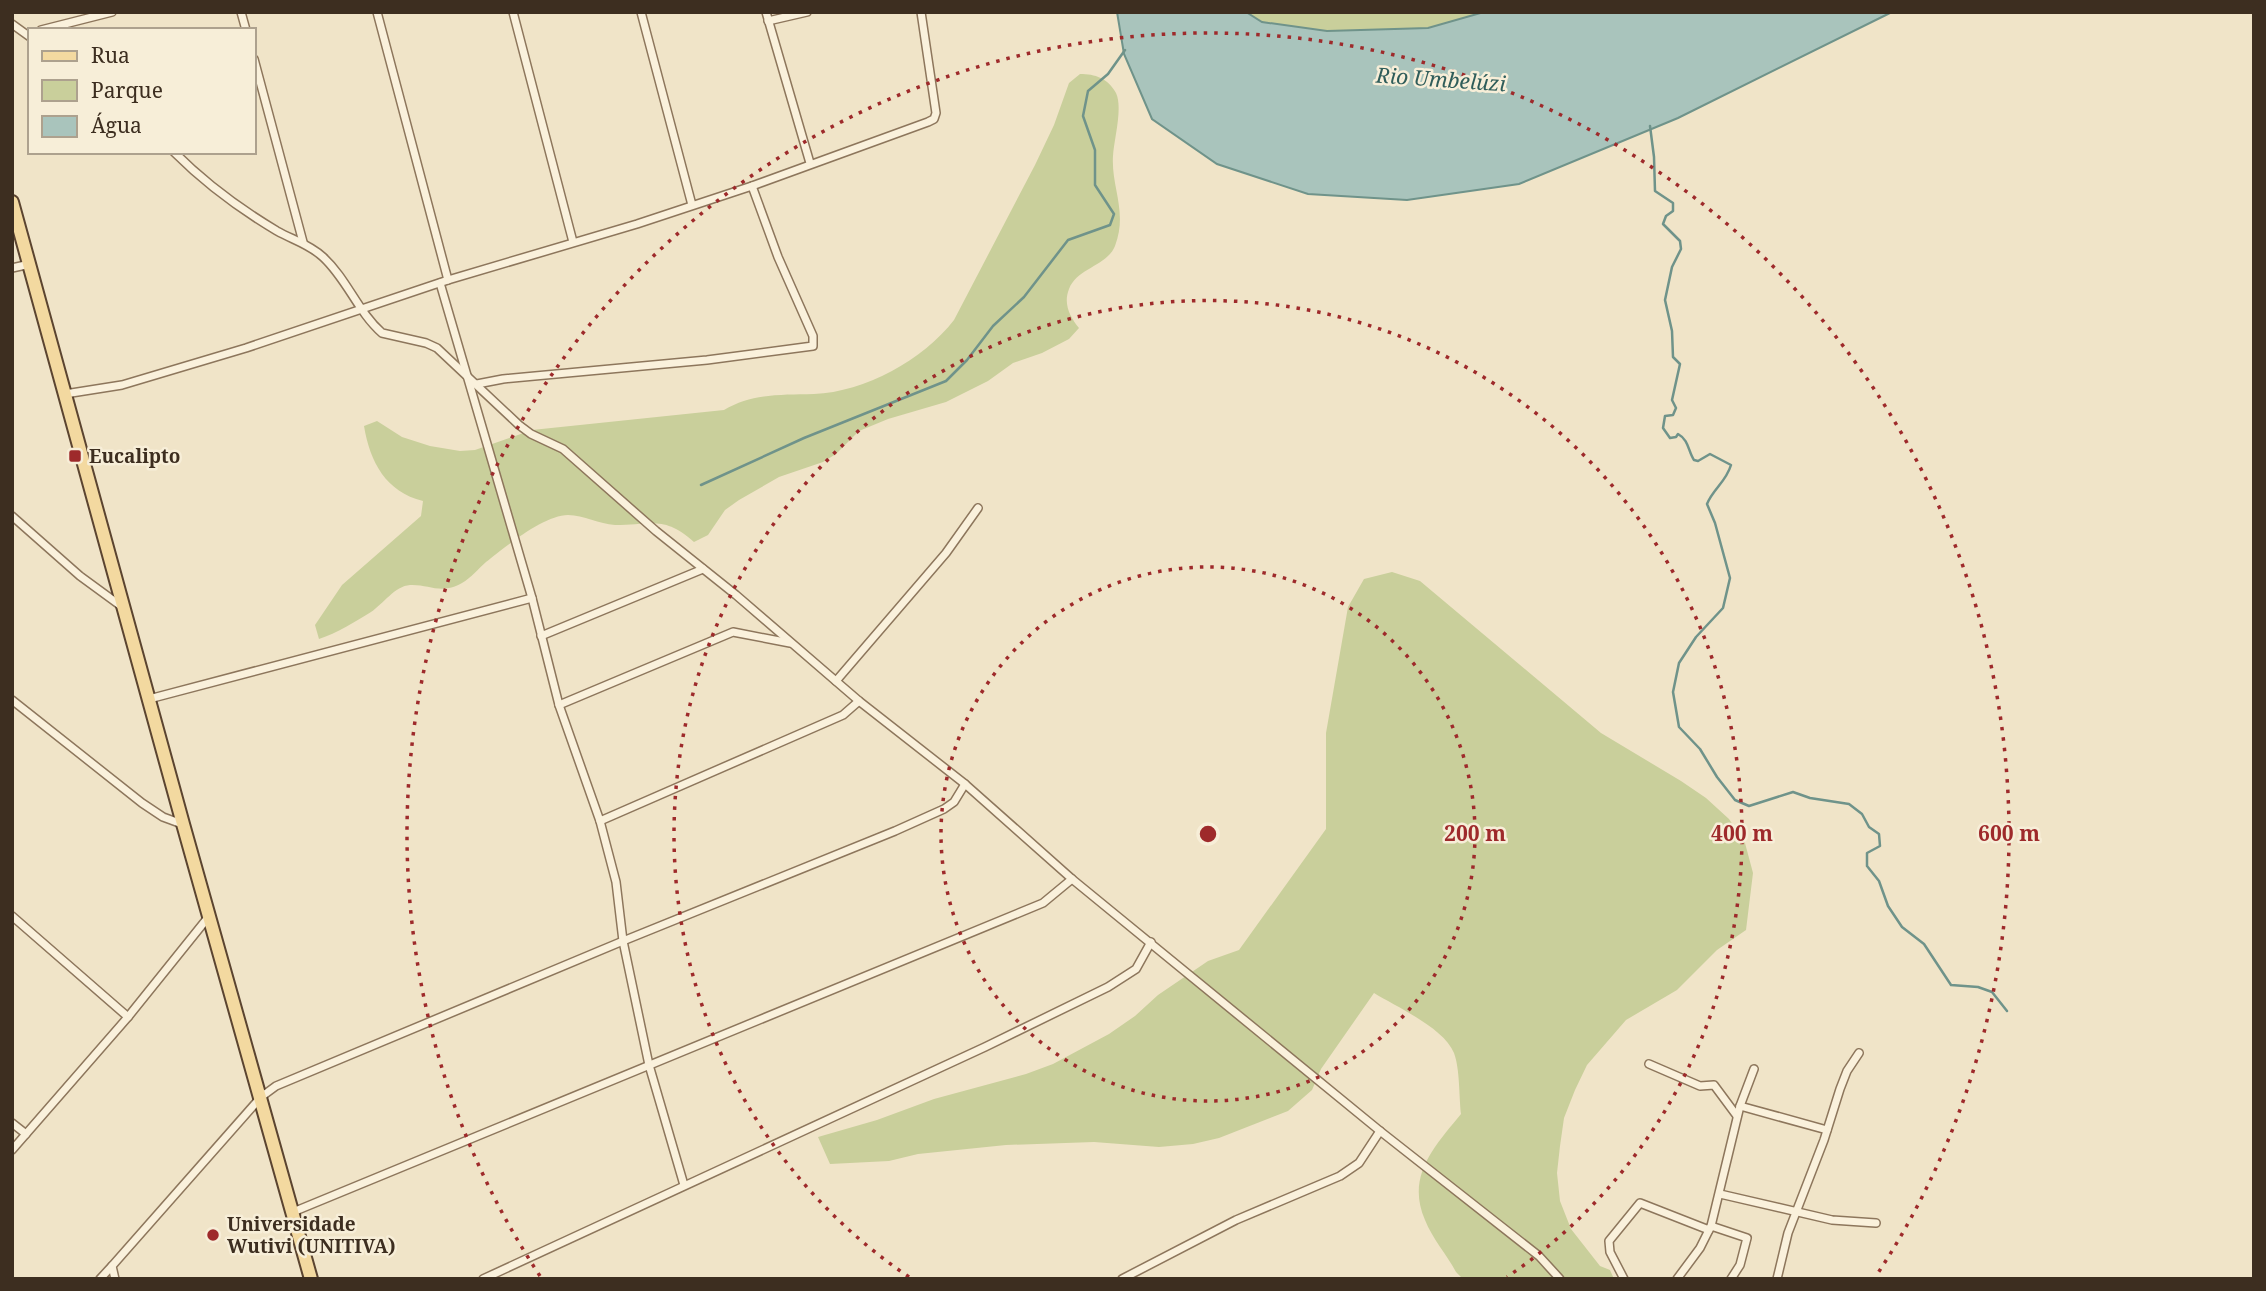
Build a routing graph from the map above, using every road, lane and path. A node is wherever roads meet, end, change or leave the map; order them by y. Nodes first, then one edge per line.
1 (112, 12) edge
2 (377, 12) edge
3 (513, 12) edge
4 (641, 12) edge
5 (766, 12) edge
6 (807, 12) edge
7 (922, 12) edge
8 (768, 21) junction
9 (12, 24) edge
10 (49, 28) edge
11 (28, 35) edge
12 (256, 66) edge
13 (176, 154) edge
14 (810, 163) junction
15 (752, 186) junction
16 (12, 202) edge
17 (692, 205) junction
18 (303, 242) junction
19 (573, 242) junction
20 (30, 264) junction
21 (12, 268) edge
22 (444, 281) junction
23 (364, 310) junction
24 (465, 374) junction
25 (477, 384) junction
26 (65, 394) junction
27 (978, 508) dead end
28 (12, 516) edge
29 (703, 569) junction
30 (532, 598) junction
31 (124, 608) junction
32 (541, 636) junction
33 (794, 644) junction
34 (836, 681) junction
35 (149, 699) junction
36 (12, 700) edge
37 (859, 701) junction
38 (559, 705) junction
39 (965, 784) junction
40 (600, 821) junction
41 (183, 824) junction
42 (1072, 879) junction
43 (210, 915) junction
44 (12, 916) edge
45 (623, 941) junction
46 (1151, 942) junction
47 (128, 1017) junction
48 (1860, 1053) dead end
49 (1649, 1064) dead end
50 (649, 1065) junction
51 (1754, 1069) dead end
52 (261, 1097) junction
53 (1740, 1106) junction
54 (1737, 1116) junction
55 (12, 1123) edge
56 (1827, 1130) junction
57 (1380, 1131) junction
58 (26, 1135) junction
59 (12, 1150) edge
60 (684, 1185) junction
61 (1720, 1194) junction
62 (1796, 1211) junction
63 (293, 1212) junction
64 (1876, 1223) dead end
65 (1710, 1228) junction
66 (112, 1266) junction
67 (100, 1279) edge
68 (115, 1279) edge
69 (311, 1279) edge
70 (483, 1279) edge
71 (1122, 1279) edge
72 (1560, 1279) edge
73 (1624, 1279) edge
74 (1677, 1279) edge
75 (1731, 1279) edge
76 (1777, 1279) edge

1 - 10 street
2 - 22 street
3 - 19 street
4 - 17 street
5 - 8 street
6 - 8 street
7 - 14 street
8 - 14 street
9 - 11 street
12 - 18 street
13 - 18 street
14 - 15 street
15 - 17 street
15 - 25 street
16 - 20 main road
17 - 19 street
18 - 23 street
19 - 22 street
20 - 21 street
20 - 26 main road
22 - 23 street
22 - 24 street
23 - 24 street
23 - 26 street
24 - 25 street
24 - 30 street
25 - 29 street
26 - 31 main road
27 - 34 street
28 - 31 street
29 - 32 street
29 - 33 street
30 - 32 street
30 - 35 street
31 - 35 main road
32 - 38 street
33 - 34 street
33 - 38 street
34 - 37 street
35 - 41 main road
36 - 41 street
37 - 39 street
37 - 40 street
38 - 40 street
39 - 42 street
39 - 45 street
40 - 45 street
41 - 43 main road
42 - 46 street
42 - 50 street
43 - 47 street
43 - 52 main road
44 - 47 street
45 - 50 street
45 - 52 street
46 - 57 street
46 - 60 street
47 - 58 street
48 - 56 street
49 - 54 street
50 - 60 street
50 - 63 street
51 - 53 street
52 - 63 main road
52 - 66 street
53 - 54 street
53 - 56 street
54 - 61 street
55 - 58 street
56 - 62 street
57 - 71 street
57 - 72 street
58 - 59 street
60 - 70 street
61 - 62 street
61 - 65 street
62 - 64 street
62 - 76 street
63 - 69 main road
65 - 73 street
65 - 74 street
65 - 75 street
66 - 67 street
66 - 68 street

